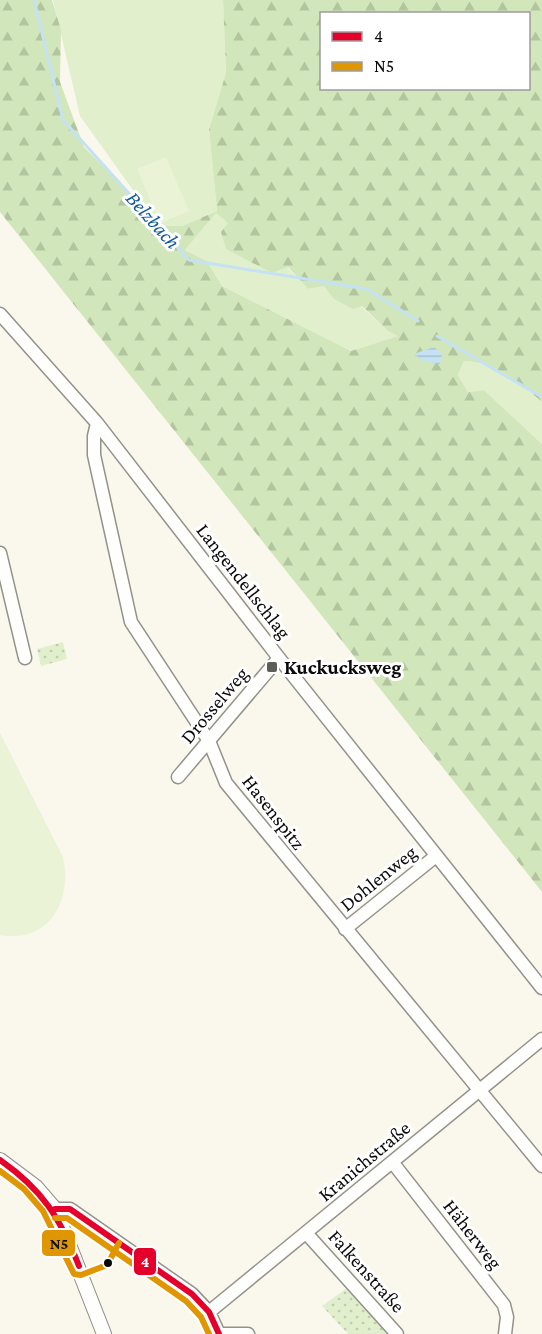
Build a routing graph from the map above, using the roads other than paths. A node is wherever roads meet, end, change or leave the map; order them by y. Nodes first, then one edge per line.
1 (0, 314) edge
2 (98, 423) junction
3 (0, 553) edge
4 (25, 658) dead end
5 (279, 658) junction
6 (209, 741) junction
7 (178, 777) dead end
8 (436, 856) junction
9 (345, 929) junction
10 (542, 988) edge
11 (542, 1039) edge
12 (481, 1089) junction
13 (0, 1160) edge
14 (393, 1163) junction
15 (542, 1166) edge
16 (55, 1209) junction
17 (308, 1234) junction
18 (209, 1312) junction
19 (104, 1334) edge
20 (219, 1334) edge
21 (248, 1334) edge
22 (398, 1334) edge
23 (505, 1334) edge

1 - 2 street, Langendellschlag
2 - 5 street, Langendellschlag
2 - 6 street, Hasenspitz
3 - 4 street
5 - 6 street, Drosselweg
5 - 8 street, Langendellschlag
6 - 7 street, Drosselweg
6 - 9 street, Hasenspitz
8 - 9 street, Dohlenweg
8 - 10 street, Langendellschlag
9 - 12 street, Hasenspitz
11 - 12 street, Kranichstraße
12 - 14 street, Kranichstraße
12 - 15 street, Hasenspitz
13 - 16 street
14 - 17 street, Kranichstraße
14 - 23 street, Häherweg
16 - 18 street
16 - 19 street
17 - 18 street, Kranichstraße
17 - 22 street, Falkenstraße
18 - 20 street
20 - 21 street

